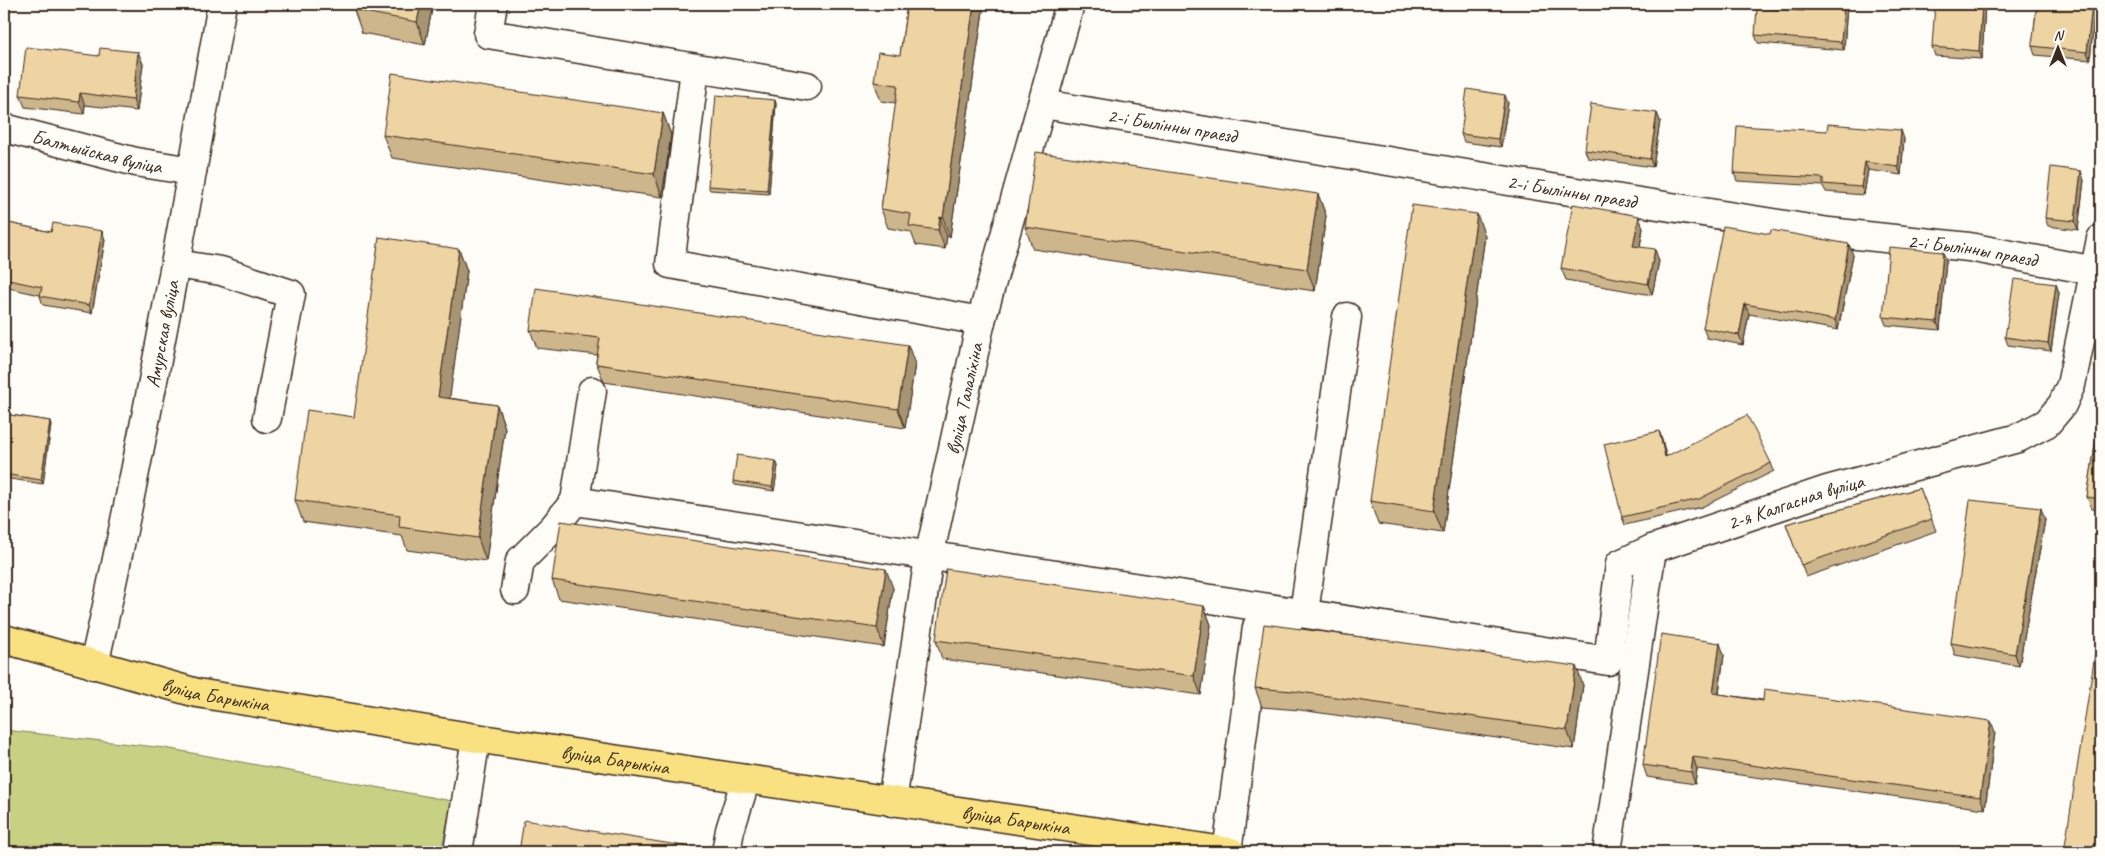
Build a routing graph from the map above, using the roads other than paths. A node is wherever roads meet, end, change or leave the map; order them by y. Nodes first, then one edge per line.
1 (222, 4) edge
2 (493, 4) edge
3 (1070, 4) edge
4 (694, 69) junction
5 (807, 86) dead end
6 (1043, 104) junction
7 (4, 128) edge
8 (192, 171) junction
9 (2101, 239) edge
10 (176, 264) junction
11 (2098, 271) edge
12 (1347, 317) dead end
13 (981, 320) junction
14 (592, 391) dead end
15 (267, 418) dead end
16 (575, 501) junction
17 (1652, 549) junction
18 (929, 557) junction
19 (515, 590) dead end
20 (1304, 612) junction
21 (4, 639) edge
22 (94, 665) junction
23 (476, 738) junction
24 (746, 779) junction
25 (892, 802) junction
26 (458, 852) edge
27 (726, 852) edge
28 (1227, 852) edge
29 (1231, 852) edge
30 (1607, 852) edge

1 - 8 street, Амурская вуліца
2 - 4 street
3 - 6 street, вуліца Талаліхіна
4 - 5 street
4 - 13 street
6 - 11 street, 2-і Былінны праезд
6 - 13 street, вуліца Талаліхіна
7 - 8 street, Балтыйская вуліца
8 - 10 street, Амурская вуліца
9 - 11 street, 2-я Калгасная вуліца
10 - 15 street
10 - 22 street, Амурская вуліца
11 - 17 street, 2-я Калгасная вуліца
12 - 20 street
13 - 18 street, вуліца Талаліхіна
14 - 16 street
16 - 18 street
16 - 19 street
17 - 20 street, 2-я Калгасная вуліца
17 - 30 street
18 - 20 street
18 - 25 street, вуліца Талаліхіна
20 - 28 street
21 - 22 main road, вуліца Барыкіна
22 - 23 main road, вуліца Барыкіна
23 - 24 main road, вуліца Барыкіна
23 - 26 street
24 - 25 main road, вуліца Барыкіна
24 - 27 street
25 - 28 main road, вуліца Барыкіна
28 - 29 main road, вуліца Барыкіна

